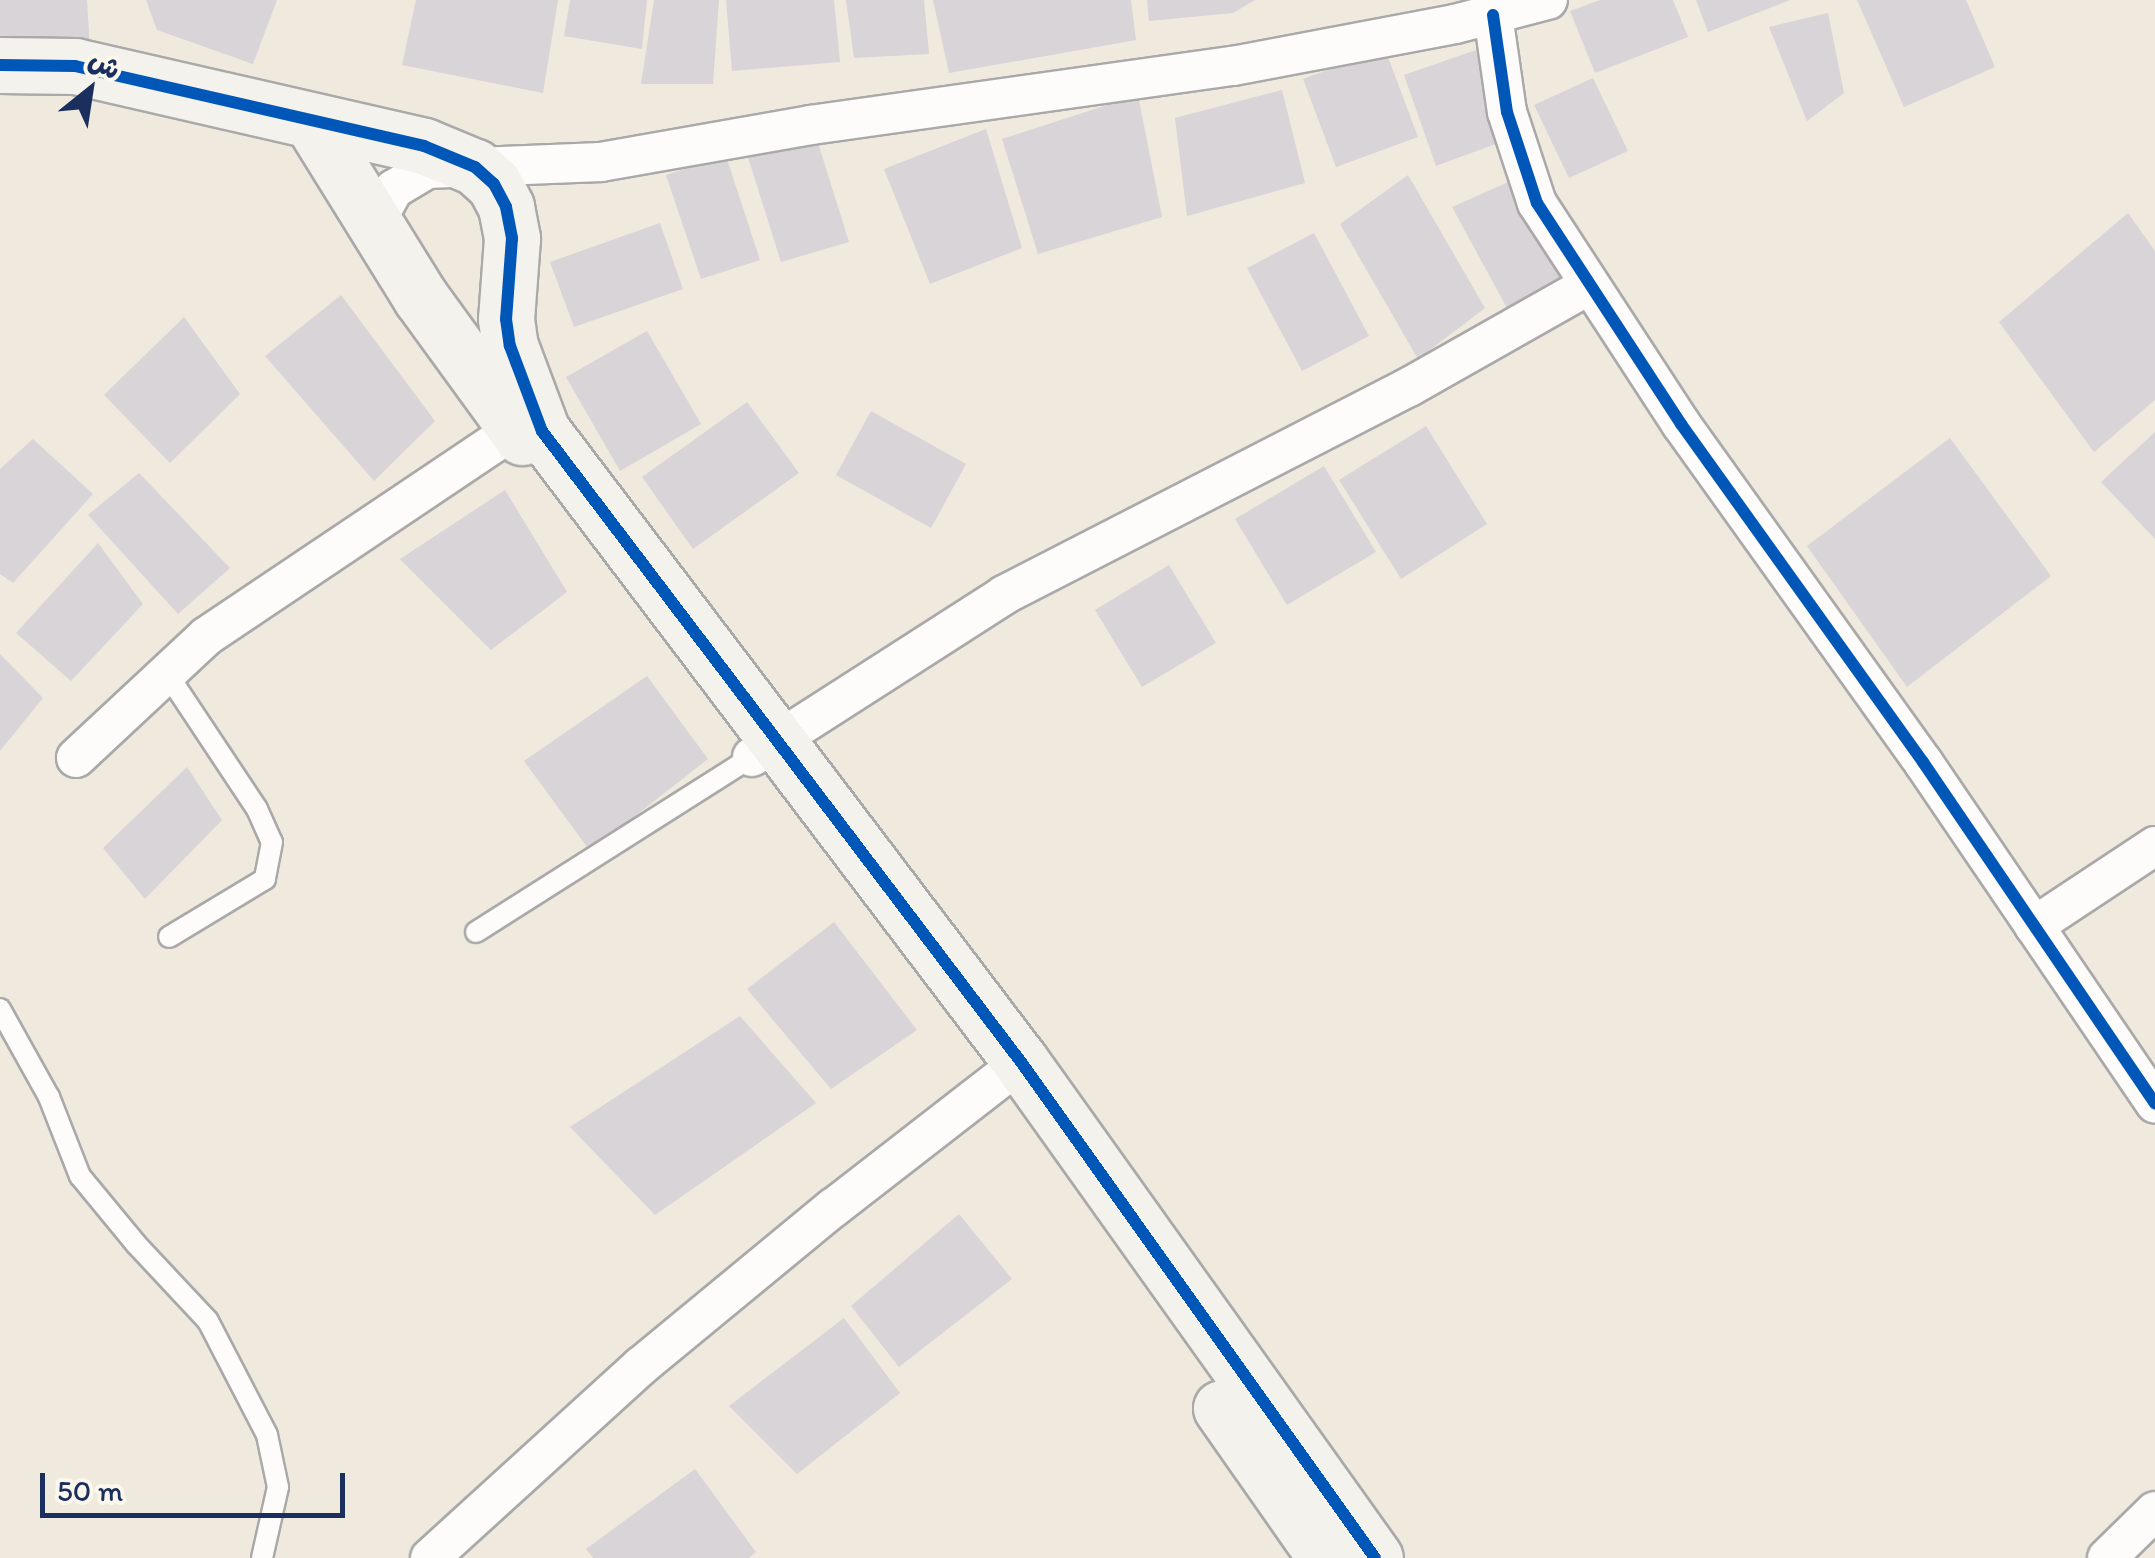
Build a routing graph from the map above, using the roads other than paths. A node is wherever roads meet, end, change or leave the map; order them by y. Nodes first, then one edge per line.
1 (1548, 0) edge
2 (1493, 15) junction
3 (0, 65) edge
4 (313, 124) junction
5 (475, 168) junction
6 (376, 223) junction
7 (1589, 284) junction
8 (525, 422) junction
9 (166, 672) junction
10 (764, 749) junction
11 (76, 758) dead end
12 (2155, 846) edge
13 (2034, 926) junction
14 (476, 932) dead end
15 (169, 938) dead end
16 (0, 1008) edge
17 (1006, 1073) junction
18 (2155, 1104) edge
19 (2155, 1511) edge
20 (262, 1558) edge
21 (430, 1558) edge
22 (1326, 1558) edge
23 (1375, 1558) edge
24 (2106, 1558) edge

1 - 2 street
2 - 5 street
2 - 7 street
3 - 4 street
4 - 5 street
4 - 6 street
5 - 6 street
5 - 8 street
6 - 8 street
7 - 10 street
7 - 13 street
8 - 9 street
8 - 10 street
9 - 11 street
9 - 15 lane
10 - 14 lane
10 - 17 street
12 - 13 street
13 - 18 street
16 - 20 lane
17 - 21 street
17 - 22 street
17 - 23 street
19 - 24 street

